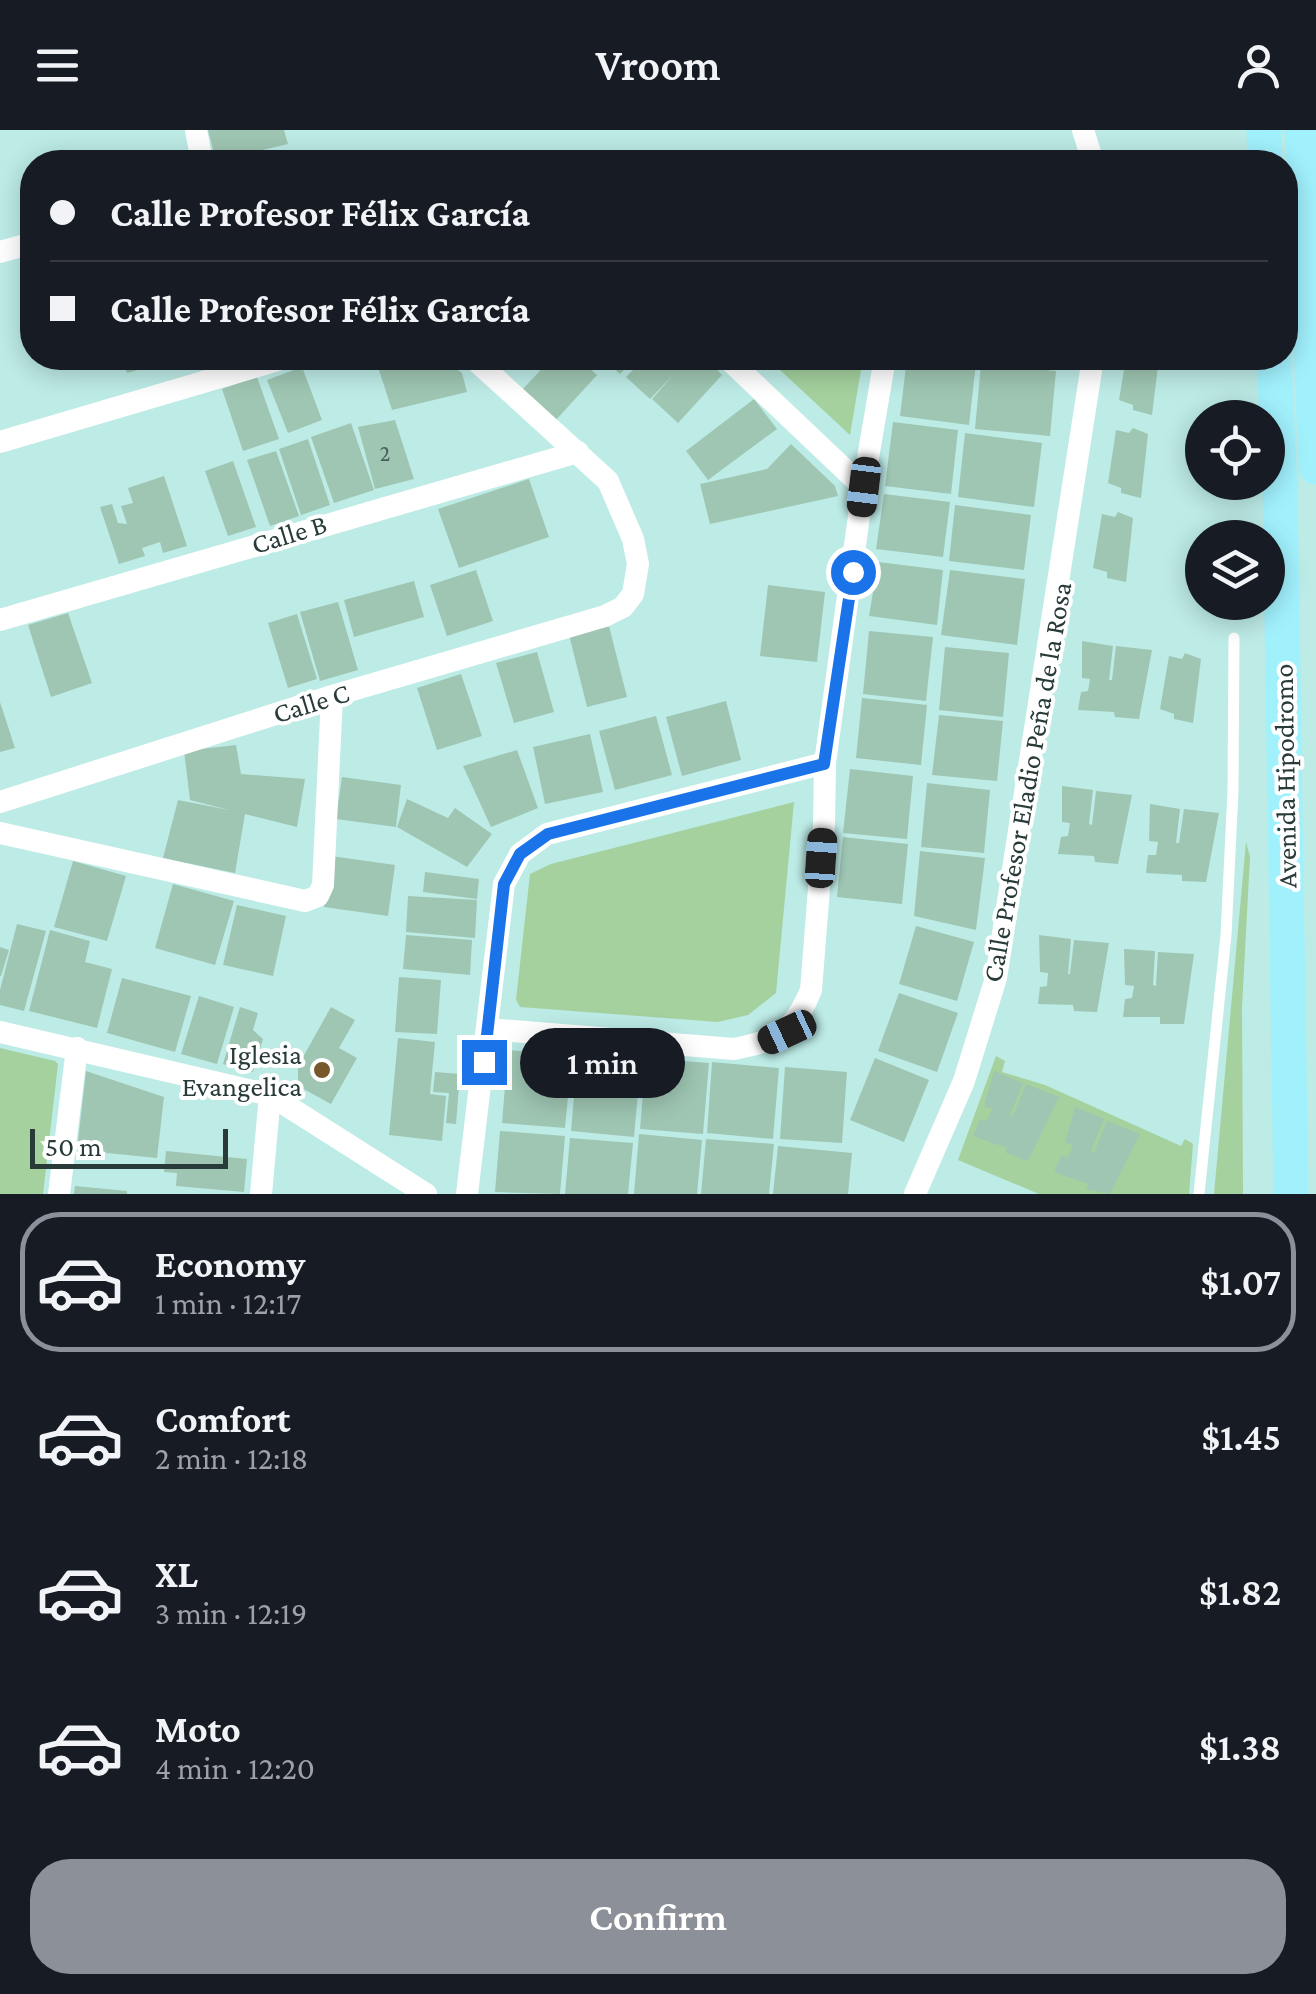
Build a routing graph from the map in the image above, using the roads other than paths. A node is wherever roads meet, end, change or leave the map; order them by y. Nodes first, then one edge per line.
1 (1265, 143) edge
2 (1295, 150) edge
3 (1304, 152) edge
4 (244, 370) edge
5 (486, 370) edge
6 (740, 370) edge
7 (882, 370) edge
8 (1092, 370) edge
9 (1275, 370) edge
10 (0, 442) edge
11 (578, 452) junction
12 (1316, 467) edge
13 (864, 487) junction
14 (0, 620) edge
15 (1234, 638) dead end
16 (332, 696) junction
17 (824, 764) junction
18 (0, 802) edge
19 (0, 833) edge
20 (488, 1029) junction
21 (0, 1032) edge
22 (77, 1048) junction
23 (270, 1095) junction
24 (59, 1194) edge
25 (261, 1194) edge
26 (426, 1194) edge
27 (467, 1194) edge
28 (915, 1194) edge
29 (1199, 1194) edge
30 (1291, 1194) edge

1 - 2 street
3 - 12 main road
4 - 10 street
5 - 11 street
6 - 13 street
7 - 13 street
8 - 28 street, Calle Profesor Eladio Peña de la Rosa
9 - 30 main road, Avenida Hipodromo
11 - 14 street, Calle B
11 - 16 street, Calle C
13 - 17 street
15 - 29 lane
16 - 18 street, Calle C
16 - 19 street
17 - 20 street
17 - 20 street
20 - 27 street
21 - 22 street
22 - 23 street
22 - 24 street
23 - 25 street
23 - 26 street

